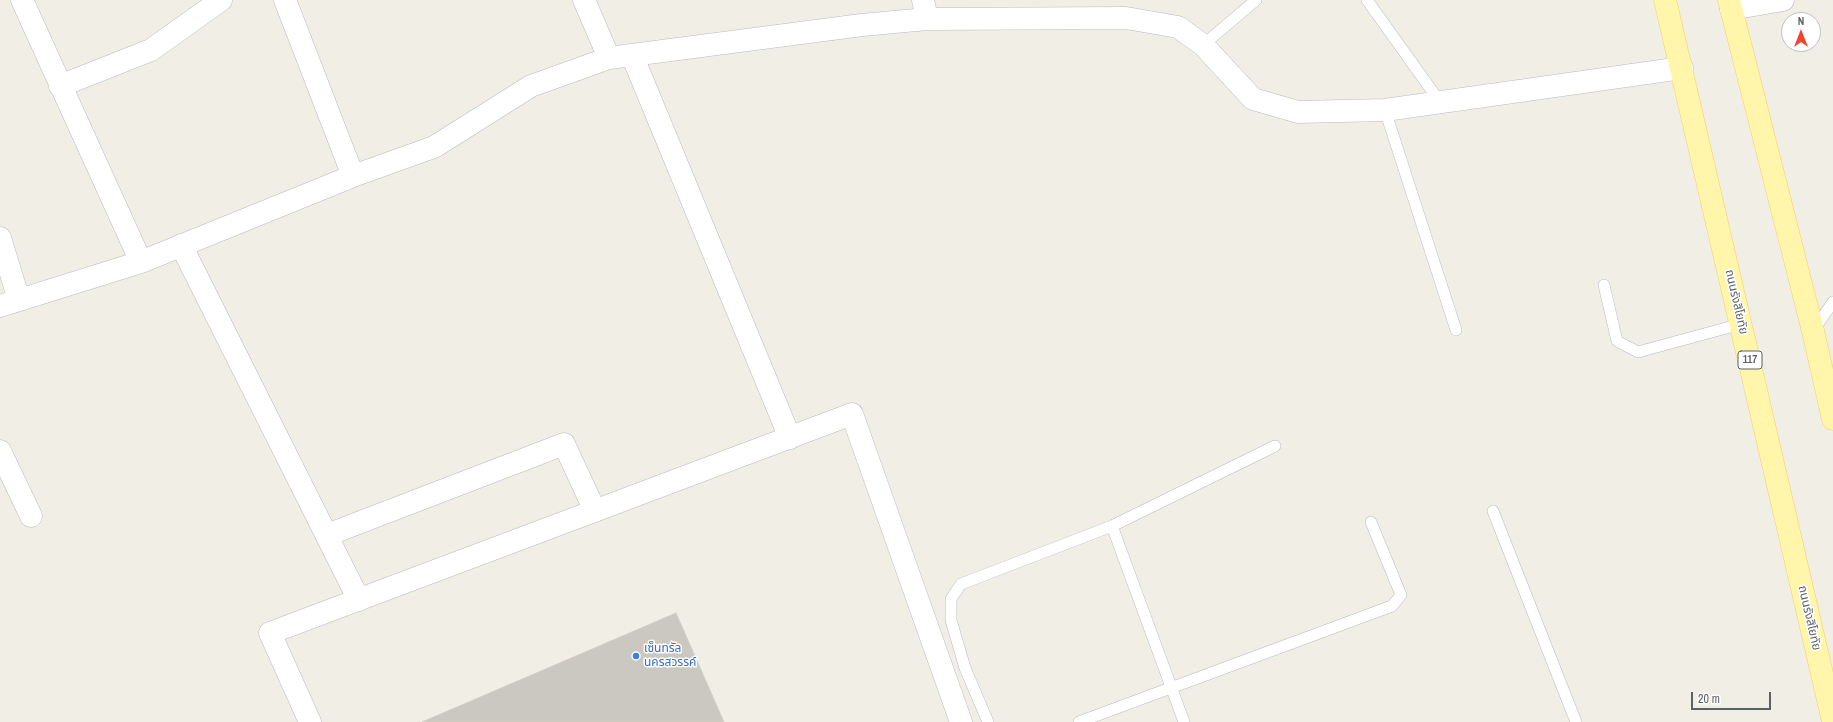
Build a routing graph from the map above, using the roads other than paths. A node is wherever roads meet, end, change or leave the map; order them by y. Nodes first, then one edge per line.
1 (22, 0) edge
2 (221, 0) edge
3 (285, 0) edge
4 (584, 0) edge
5 (1256, 0) edge
6 (1367, 0) edge
7 (1665, 0) edge
8 (1783, 0) edge
9 (1730, 4) edge
10 (925, 10) edge
11 (1203, 45) junction
12 (632, 55) junction
13 (609, 58) junction
14 (1682, 68) junction
15 (60, 86) junction
16 (1440, 102) junction
17 (1385, 110) junction
18 (353, 176) junction
19 (0, 238) edge
20 (181, 245) junction
21 (141, 262) junction
22 (1604, 285) dead end
23 (1833, 302) edge
24 (10, 303) edge
25 (1741, 324) junction
26 (1456, 330) dead end
27 (1813, 331) junction
28 (1833, 420) edge
29 (790, 438) junction
30 (1275, 446) dead end
31 (0, 451) edge
32 (1493, 510) dead end
33 (595, 511) junction
34 (31, 516) dead end
35 (1371, 522) dead end
36 (1112, 526) junction
37 (327, 536) junction
38 (359, 600) junction
39 (1171, 689) junction
40 (1833, 721) edge
41 (310, 722) edge
42 (960, 722) edge
43 (988, 722) edge
44 (1079, 722) edge
45 (1184, 722) edge
46 (1576, 722) edge

1 - 15 street
2 - 15 street
3 - 18 street
4 - 13 street
5 - 11 lane
6 - 16 lane
7 - 14 main road, ถนนรังสิโยทัย / 117
8 - 9 street
9 - 27 main road
10 - 11 street
10 - 12 street
11 - 17 street
12 - 13 street
12 - 29 street
13 - 18 street
14 - 16 street
14 - 25 main road, ถนนรังสิโยทัย / 117
15 - 21 street
16 - 17 street
17 - 26 lane
18 - 20 street
19 - 24 street
20 - 21 street
20 - 37 street
21 - 24 street
22 - 25 lane
23 - 27 lane
25 - 40 main road, ถนนรังสิโยทัย / 117
27 - 28 main road
29 - 33 street
29 - 42 street
30 - 36 lane
31 - 34 street
32 - 46 lane
33 - 37 street
33 - 38 street
35 - 39 lane
36 - 39 lane
36 - 43 lane
37 - 38 street
38 - 41 street
39 - 44 lane
39 - 45 lane

